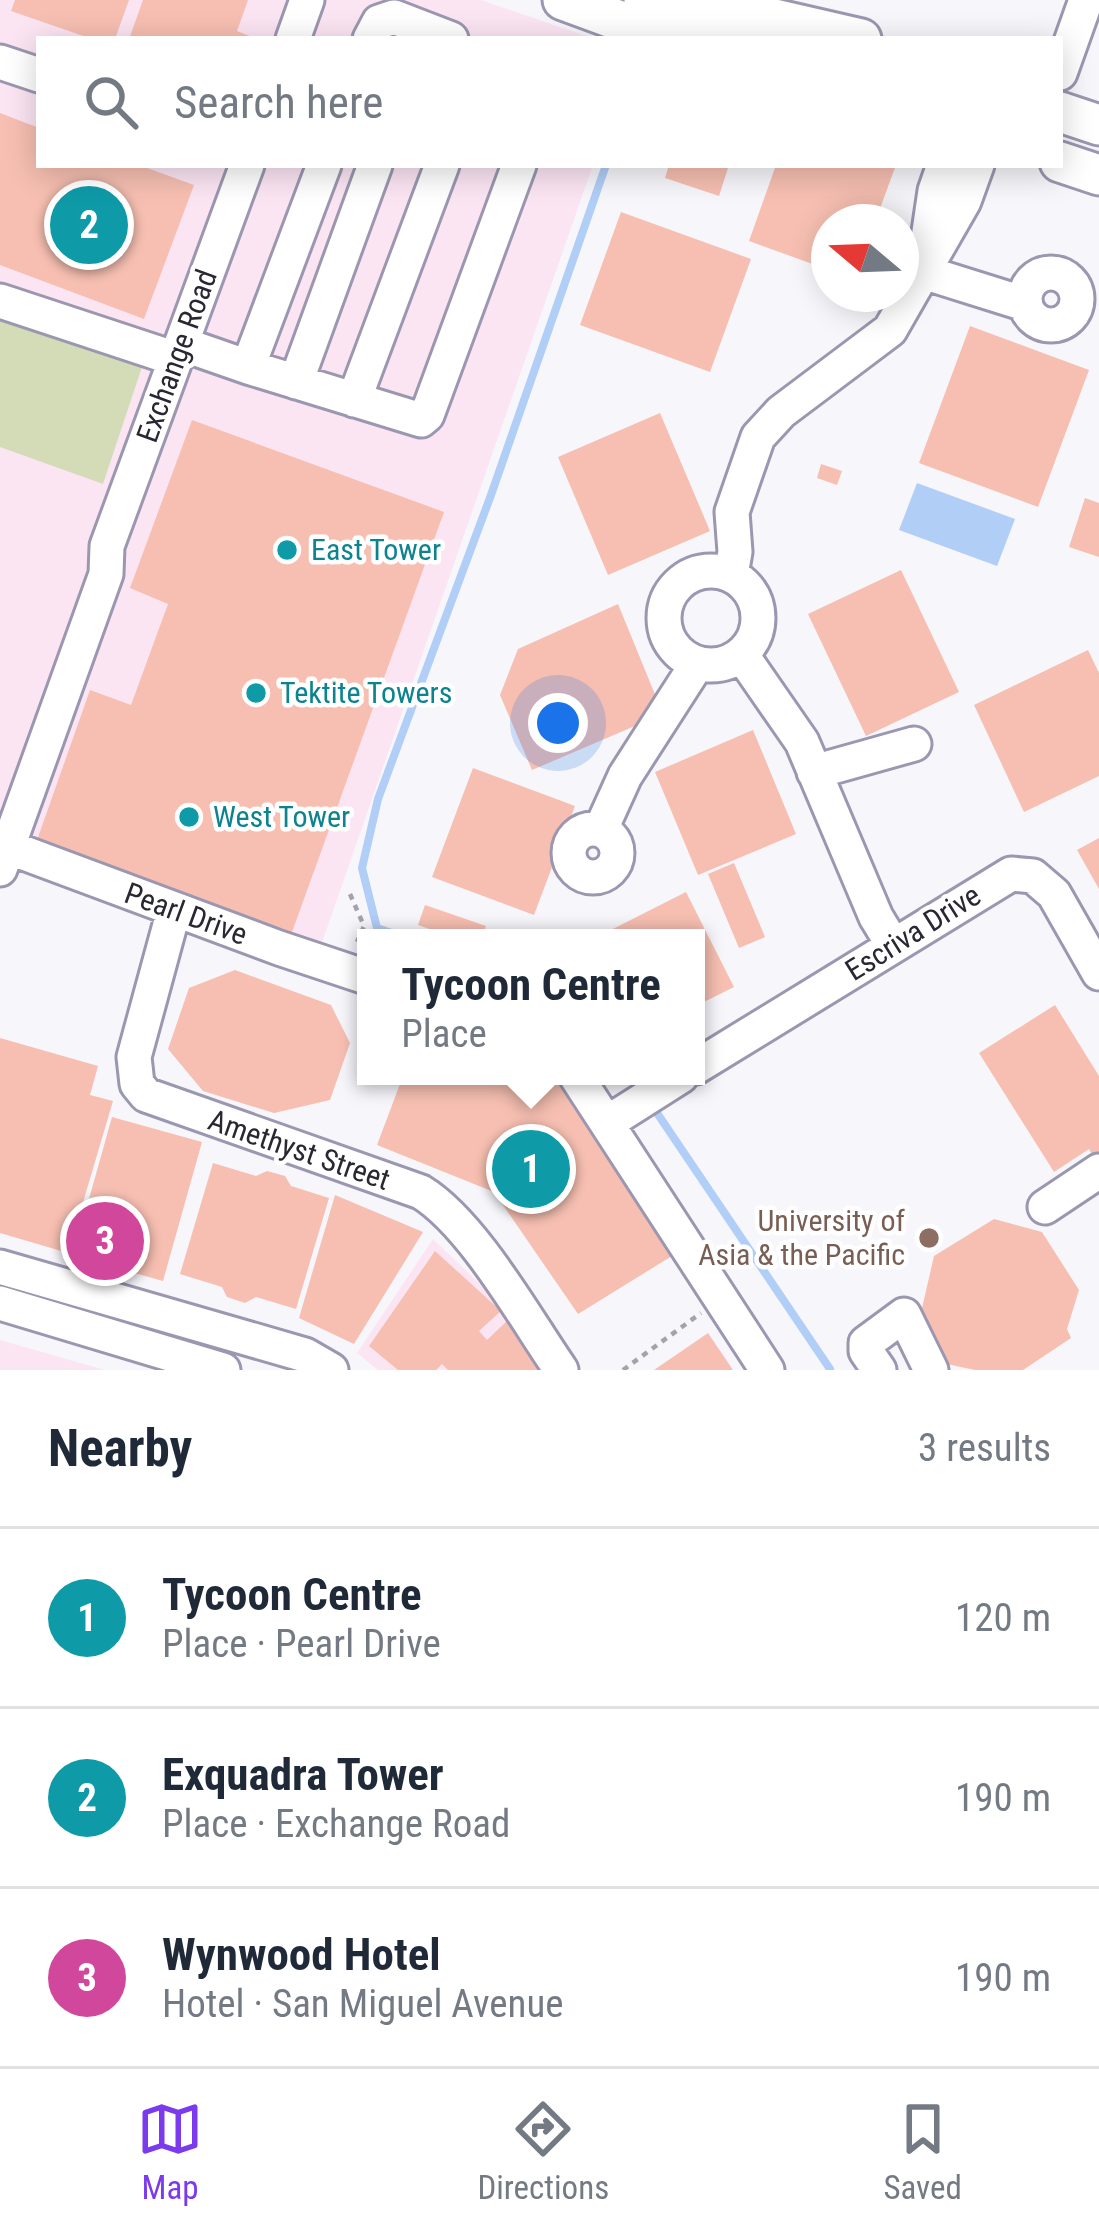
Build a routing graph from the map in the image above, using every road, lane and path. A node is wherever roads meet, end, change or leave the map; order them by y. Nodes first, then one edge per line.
1 (308, 0) edge
2 (562, 0) edge
3 (644, 0) edge
4 (786, 0) edge
5 (1086, 0) edge
6 (737, 22) edge
7 (294, 36) edge
8 (372, 36) edge
9 (432, 36) edge
10 (661, 36) edge
11 (839, 36) edge
12 (865, 36) edge
13 (0, 62) edge
14 (1063, 65) edge
15 (36, 74) edge
16 (1063, 113) edge
17 (1099, 125) edge
18 (1063, 163) edge
19 (246, 168) edge
20 (323, 168) edge
21 (374, 168) edge
22 (441, 168) edge
23 (518, 168) edge
24 (943, 168) edge
25 (975, 168) edge
26 (1099, 175) edge
27 (923, 272) junction
28 (0, 301) edge
29 (1025, 304) dead end
30 (179, 351) junction
31 (248, 367) junction
32 (296, 382) junction
33 (355, 400) junction
34 (733, 564) junction
35 (741, 654) junction
36 (698, 664) junction
37 (914, 744) dead end
38 (814, 772) junction
39 (601, 829) dead end
40 (3, 844) edge
41 (350, 894) dead end
42 (174, 910) junction
43 (363, 929) edge
44 (893, 945) junction
45 (356, 973) edge
46 (1099, 973) edge
47 (705, 1061) edge
48 (582, 1085) edge
49 (667, 1085) edge
50 (607, 1124) junction
51 (1099, 1172) edge
52 (1045, 1207) dead end
53 (0, 1267) edge
54 (721, 1299) junction
55 (0, 1303) edge
56 (158, 1361) edge
57 (926, 1368) edge
58 (876, 1369) edge
59 (223, 1370) edge
60 (331, 1370) edge
61 (561, 1370) edge
62 (623, 1370) edge
63 (766, 1370) edge

1 - 7 street
2 - 10 main road
3 - 6 main road
4 - 12 main road
5 - 14 street
6 - 11 main road
8 - 9 street
13 - 15 street
16 - 17 main road
18 - 26 main road
19 - 30 street, Exchange Road
20 - 31 street
21 - 32 street
22 - 33 street
23 - 33 street
24 - 27 street
25 - 27 street
27 - 29 street
27 - 34 street
28 - 30 street
30 - 31 street
30 - 40 street, Exchange Road
31 - 32 street
32 - 33 street
34 - 35 street
34 - 36 street
35 - 36 street
35 - 38 street
36 - 39 street
37 - 38 street
38 - 44 street
40 - 42 street, Pearl Drive
41 - 43 path
42 - 45 street, Pearl Drive
42 - 61 street, Amethyst Street
44 - 46 street, Escriva Drive
44 - 47 street, Escriva Drive
48 - 50 street
49 - 50 street
50 - 54 street
51 - 52 street
53 - 60 street
54 - 62 path
54 - 63 street
55 - 56 street
56 - 59 street
57 - 58 street

